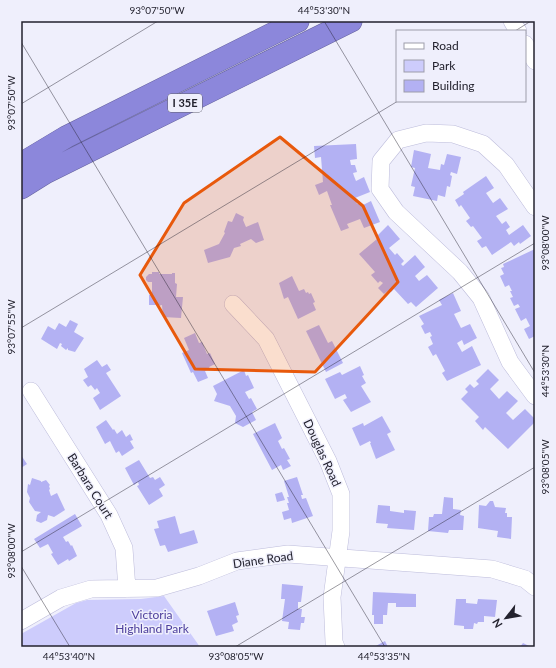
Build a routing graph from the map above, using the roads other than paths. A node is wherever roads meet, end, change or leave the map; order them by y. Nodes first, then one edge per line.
1 (298, 21) edge
2 (351, 21) edge
3 (512, 21) edge
4 (517, 30) edge
5 (526, 46) edge
6 (535, 61) edge
7 (21, 164) edge
8 (21, 188) edge
9 (535, 207) edge
10 (233, 304) dead end
11 (31, 391) dead end
12 (535, 396) edge
13 (338, 558) junction
14 (535, 587) edge
15 (127, 589) junction
16 (21, 621) edge
17 (336, 647) edge

1 - 7 highway, I 35E
2 - 8 highway, I 35E
3 - 4 street
5 - 6 street
9 - 12 street
10 - 13 street, Douglas Road
11 - 15 street, Barbara Court
13 - 14 street, Diane Road
13 - 15 street, Diane Road
13 - 17 street, Douglas Road
15 - 16 street, Diane Road

